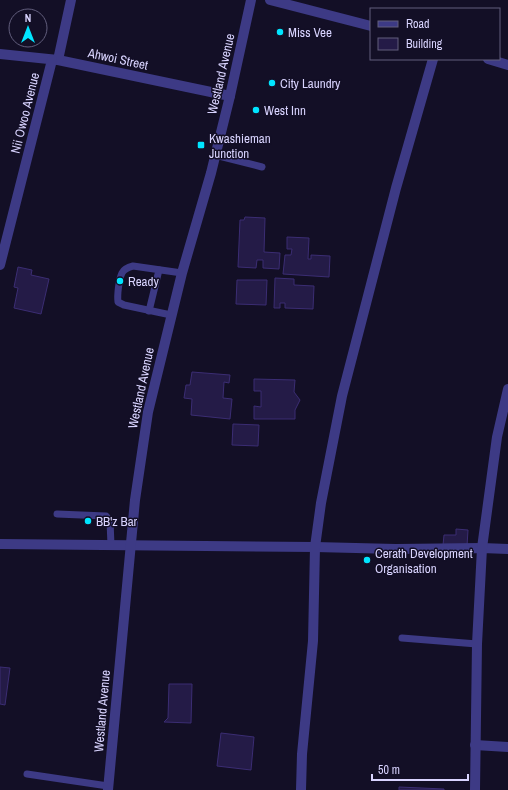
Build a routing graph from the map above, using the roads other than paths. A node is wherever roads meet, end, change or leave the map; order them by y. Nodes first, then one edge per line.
1 (71, 0) edge
2 (270, 0) edge
3 (249, 1) edge
4 (370, 26) edge
5 (0, 54) edge
6 (55, 60) junction
7 (433, 60) edge
8 (491, 60) edge
9 (508, 65) edge
10 (230, 96) junction
11 (215, 155) junction
12 (262, 167) dead end
13 (5, 225) edge
14 (0, 265) edge
15 (159, 270) junction
16 (182, 273) junction
17 (149, 311) junction
18 (171, 315) junction
19 (508, 389) edge
20 (57, 514) dead end
21 (0, 544) edge
22 (111, 545) junction
23 (131, 545) junction
24 (315, 547) junction
25 (482, 548) junction
26 (508, 550) edge
27 (402, 638) dead end
28 (477, 644) junction
29 (475, 745) junction
30 (508, 747) edge
31 (26, 774) dead end
32 (108, 788) edge
33 (301, 790) edge
34 (475, 790) edge

1 - 6 street, Nii Owoo Avenue
2 - 4 street
3 - 10 street, Westland Avenue
5 - 6 street, Ahwoi Street
6 - 10 street, Ahwoi Street
6 - 13 street, Nii Owoo Avenue
7 - 24 street
8 - 9 street
10 - 11 street, Westland Avenue
11 - 12 lane
11 - 16 street, Westland Avenue
13 - 14 street, Nii Owoo Avenue
15 - 16 lane
15 - 17 lane
15 - 17 lane
16 - 18 street, Westland Avenue
17 - 18 lane
18 - 23 street, Westland Avenue
19 - 25 street
20 - 22 lane
21 - 22 street
22 - 23 street
23 - 24 street
23 - 32 street, Westland Avenue
24 - 25 street
24 - 33 street
25 - 26 street
25 - 28 street
27 - 28 lane
28 - 29 street
29 - 30 street
29 - 34 street
31 - 32 lane

